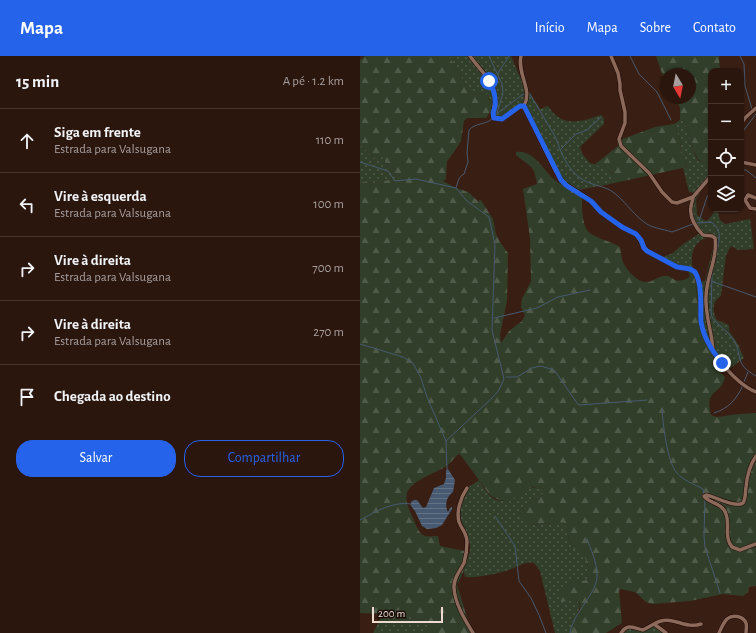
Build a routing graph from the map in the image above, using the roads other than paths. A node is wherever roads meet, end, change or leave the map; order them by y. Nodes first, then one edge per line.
1 (470, 56) edge
2 (520, 56) edge
3 (611, 56) edge
4 (524, 106) junction
5 (756, 108) edge
6 (744, 120) edge
7 (744, 163) edge
8 (756, 165) edge
9 (708, 180) edge
10 (694, 197) junction
11 (756, 198) edge
12 (756, 209) edge
13 (713, 351) junction
14 (756, 392) edge
15 (756, 456) edge
16 (467, 488) dead end
17 (756, 544) edge
18 (654, 624) junction
19 (700, 624) dead end
20 (473, 633) edge
21 (621, 633) edge
22 (666, 633) edge
23 (719, 633) edge
24 (746, 633) edge

1 - 4 street
2 - 4 street
3 - 10 street
4 - 13 street
5 - 6 street
7 - 8 street
9 - 10 street
10 - 13 street
11 - 12 street
13 - 14 street
15 - 17 street
16 - 20 street
18 - 19 street
18 - 21 street
18 - 22 street
23 - 24 street

